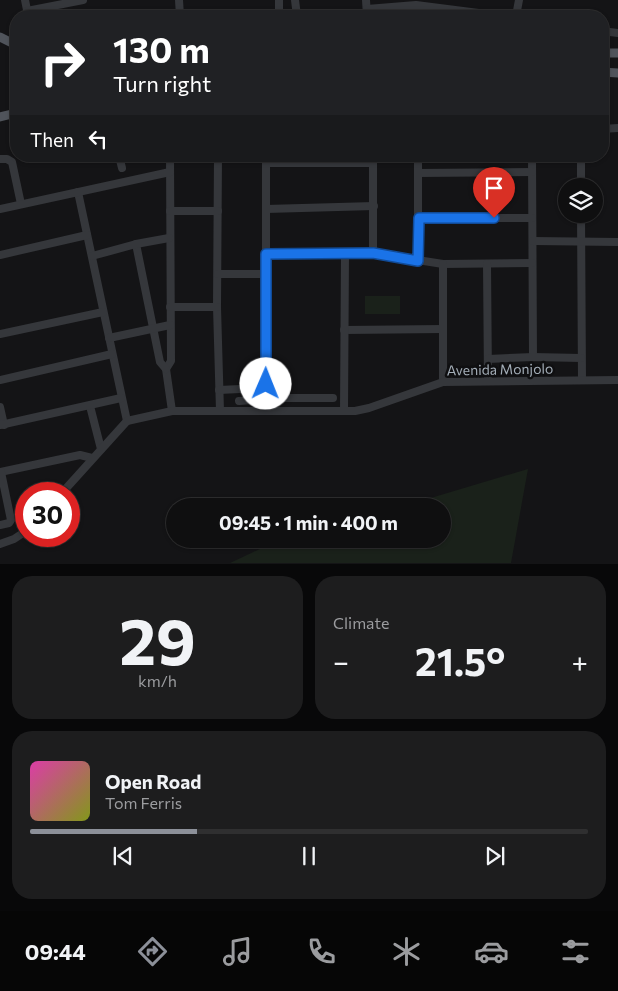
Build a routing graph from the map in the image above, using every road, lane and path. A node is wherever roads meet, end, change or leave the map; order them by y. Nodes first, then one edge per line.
1 (83, 0) edge
2 (74, 1) edge
3 (416, 2) edge
4 (42, 10) edge
5 (380, 10) edge
6 (465, 10) edge
7 (12, 162) edge
8 (120, 162) edge
9 (170, 162) edge
10 (218, 162) edge
11 (266, 162) edge
12 (373, 162) edge
13 (418, 162) edge
14 (532, 162) edge
15 (581, 162) edge
16 (122, 168) dead end
17 (170, 172) junction
18 (532, 172) junction
19 (418, 173) junction
20 (581, 178) edge
21 (78, 192) junction
22 (21, 204) junction
23 (374, 206) junction
24 (0, 209) edge
25 (266, 209) junction
26 (170, 211) junction
27 (218, 211) junction
28 (419, 218) junction
29 (532, 218) junction
30 (581, 223) edge
31 (87, 235) junction
32 (169, 238) junction
33 (533, 241) junction
34 (581, 242) junction
35 (618, 242) edge
36 (136, 244) junction
37 (345, 253) junction
38 (373, 253) junction
39 (0, 254) edge
40 (266, 254) junction
41 (92, 256) junction
42 (418, 261) junction
43 (532, 263) junction
44 (443, 264) junction
45 (488, 264) junction
46 (218, 274) junction
47 (266, 274) junction
48 (170, 307) junction
49 (217, 307) junction
50 (103, 312) junction
51 (170, 325) junction
52 (153, 328) junction
53 (443, 329) junction
54 (344, 330) junction
55 (0, 334) edge
56 (109, 338) junction
57 (112, 354) junction
58 (533, 357) junction
59 (581, 358) junction
60 (488, 359) junction
61 (166, 369) junction
62 (0, 380) edge
63 (582, 380) junction
64 (618, 380) edge
65 (488, 381) junction
66 (443, 382) junction
67 (219, 390) junction
68 (121, 398) junction
69 (278, 398) junction
70 (333, 398) dead end
71 (238, 401) dead end
72 (90, 406) junction
73 (0, 407) edge
74 (172, 411) junction
75 (220, 411) junction
76 (278, 411) junction
77 (344, 411) junction
78 (127, 421) junction
79 (2, 425) edge
80 (101, 449) junction
81 (92, 458) junction
82 (0, 472) edge
83 (71, 482) edge
84 (0, 526) edge
85 (15, 538) edge
86 (0, 544) edge

1 - 2 street
2 - 4 street
3 - 5 street
3 - 6 street
7 - 22 street
8 - 16 street
9 - 17 street
10 - 27 street
11 - 25 street
12 - 23 street
13 - 19 street
14 - 18 street
15 - 20 street
17 - 21 street
17 - 26 street
18 - 19 street
18 - 29 street
19 - 28 street
21 - 22 street
21 - 31 street
22 - 24 street
23 - 25 street
23 - 38 street
25 - 40 street
26 - 27 street
26 - 32 street
27 - 46 street
28 - 29 street
28 - 42 street
29 - 33 street
30 - 34 street
31 - 39 street
31 - 41 street
32 - 36 street
32 - 48 street
33 - 34 street
33 - 43 street
34 - 35 street
34 - 59 street
36 - 41 street
36 - 52 street
37 - 38 street
37 - 40 street
37 - 54 street
38 - 42 street
40 - 47 street
41 - 50 street
42 - 44 street
43 - 45 street
43 - 58 street
44 - 45 street
44 - 53 street
45 - 60 street
46 - 47 street
46 - 49 street
47 - 67 street
48 - 49 street
48 - 51 street
49 - 67 street
50 - 55 street
50 - 56 street
51 - 52 street
51 - 61 street
52 - 56 street
52 - 61 street
53 - 54 street
53 - 66 street
54 - 77 street
56 - 57 street
57 - 62 street
57 - 68 street
58 - 59 street
58 - 60 street
59 - 63 street
60 - 65 street
61 - 74 street
63 - 64 street, Avenida Monjolo
63 - 65 street, Avenida Monjolo
65 - 66 street, Avenida Monjolo
66 - 77 street, Avenida Monjolo
67 - 75 street
68 - 72 street
68 - 78 street
69 - 70 street
69 - 71 street
69 - 76 street
72 - 79 street
72 - 80 street
73 - 79 street
74 - 75 street, Avenida Monjolo
74 - 78 street, Avenida Monjolo
75 - 76 street, Avenida Monjolo
76 - 77 street, Avenida Monjolo
78 - 80 street
80 - 81 street
81 - 82 street
81 - 83 street
82 - 84 street
85 - 86 street

